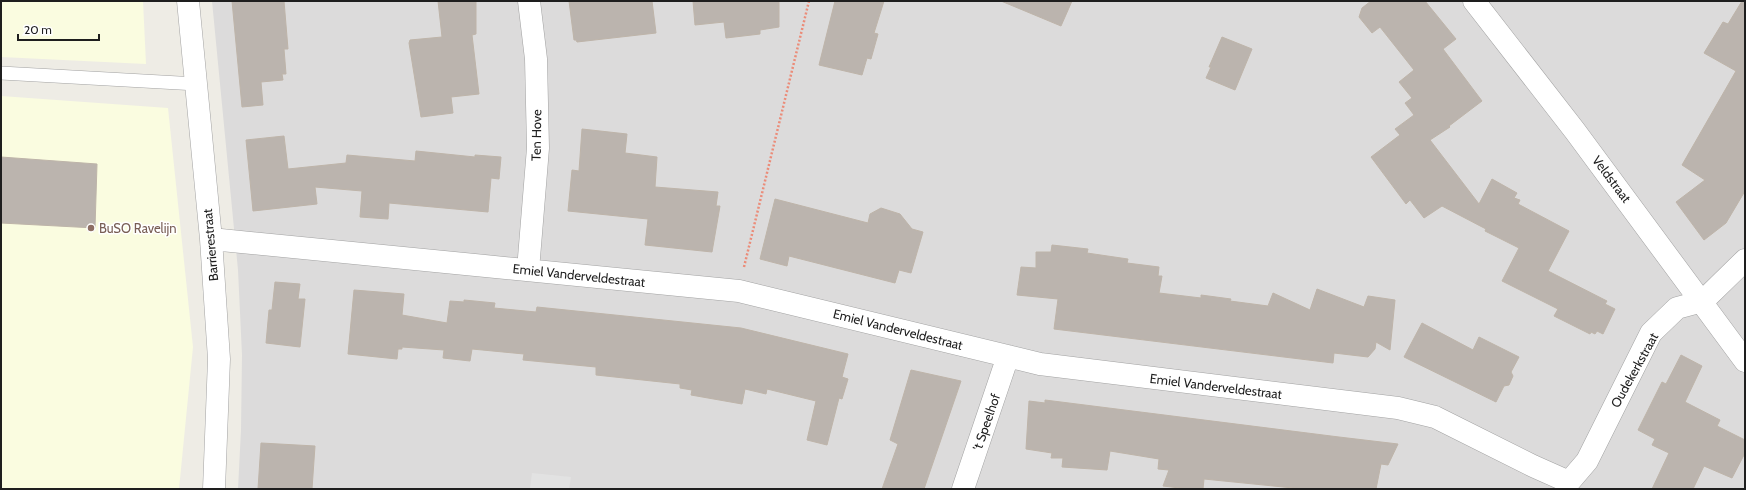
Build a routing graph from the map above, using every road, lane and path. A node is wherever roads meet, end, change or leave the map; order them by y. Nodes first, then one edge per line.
1 (188, 1) edge
2 (529, 1) edge
3 (809, 1) edge
4 (1474, 1) edge
5 (1, 73) edge
6 (197, 84) junction
7 (211, 239) junction
8 (1745, 260) edge
9 (528, 270) junction
10 (739, 291) junction
11 (1703, 302) junction
12 (1008, 356) junction
13 (1745, 361) edge
14 (1568, 485) edge
15 (214, 489) edge
16 (963, 489) edge

1 - 6 street, Barrierestraat
2 - 9 street, Ten Hove
3 - 10 path
4 - 11 street, Veldstraat
5 - 6 lane
6 - 7 street, Barrierestraat
7 - 9 street, Emiel Vanderveldestraat
7 - 15 street, Barrierestraat
8 - 11 street
9 - 10 street, Emiel Vanderveldestraat
10 - 12 street, Emiel Vanderveldestraat
11 - 13 street, Veldstraat
11 - 14 street, Oudekerkstraat
12 - 14 street, Emiel Vanderveldestraat
12 - 16 street, 't Speelhof

